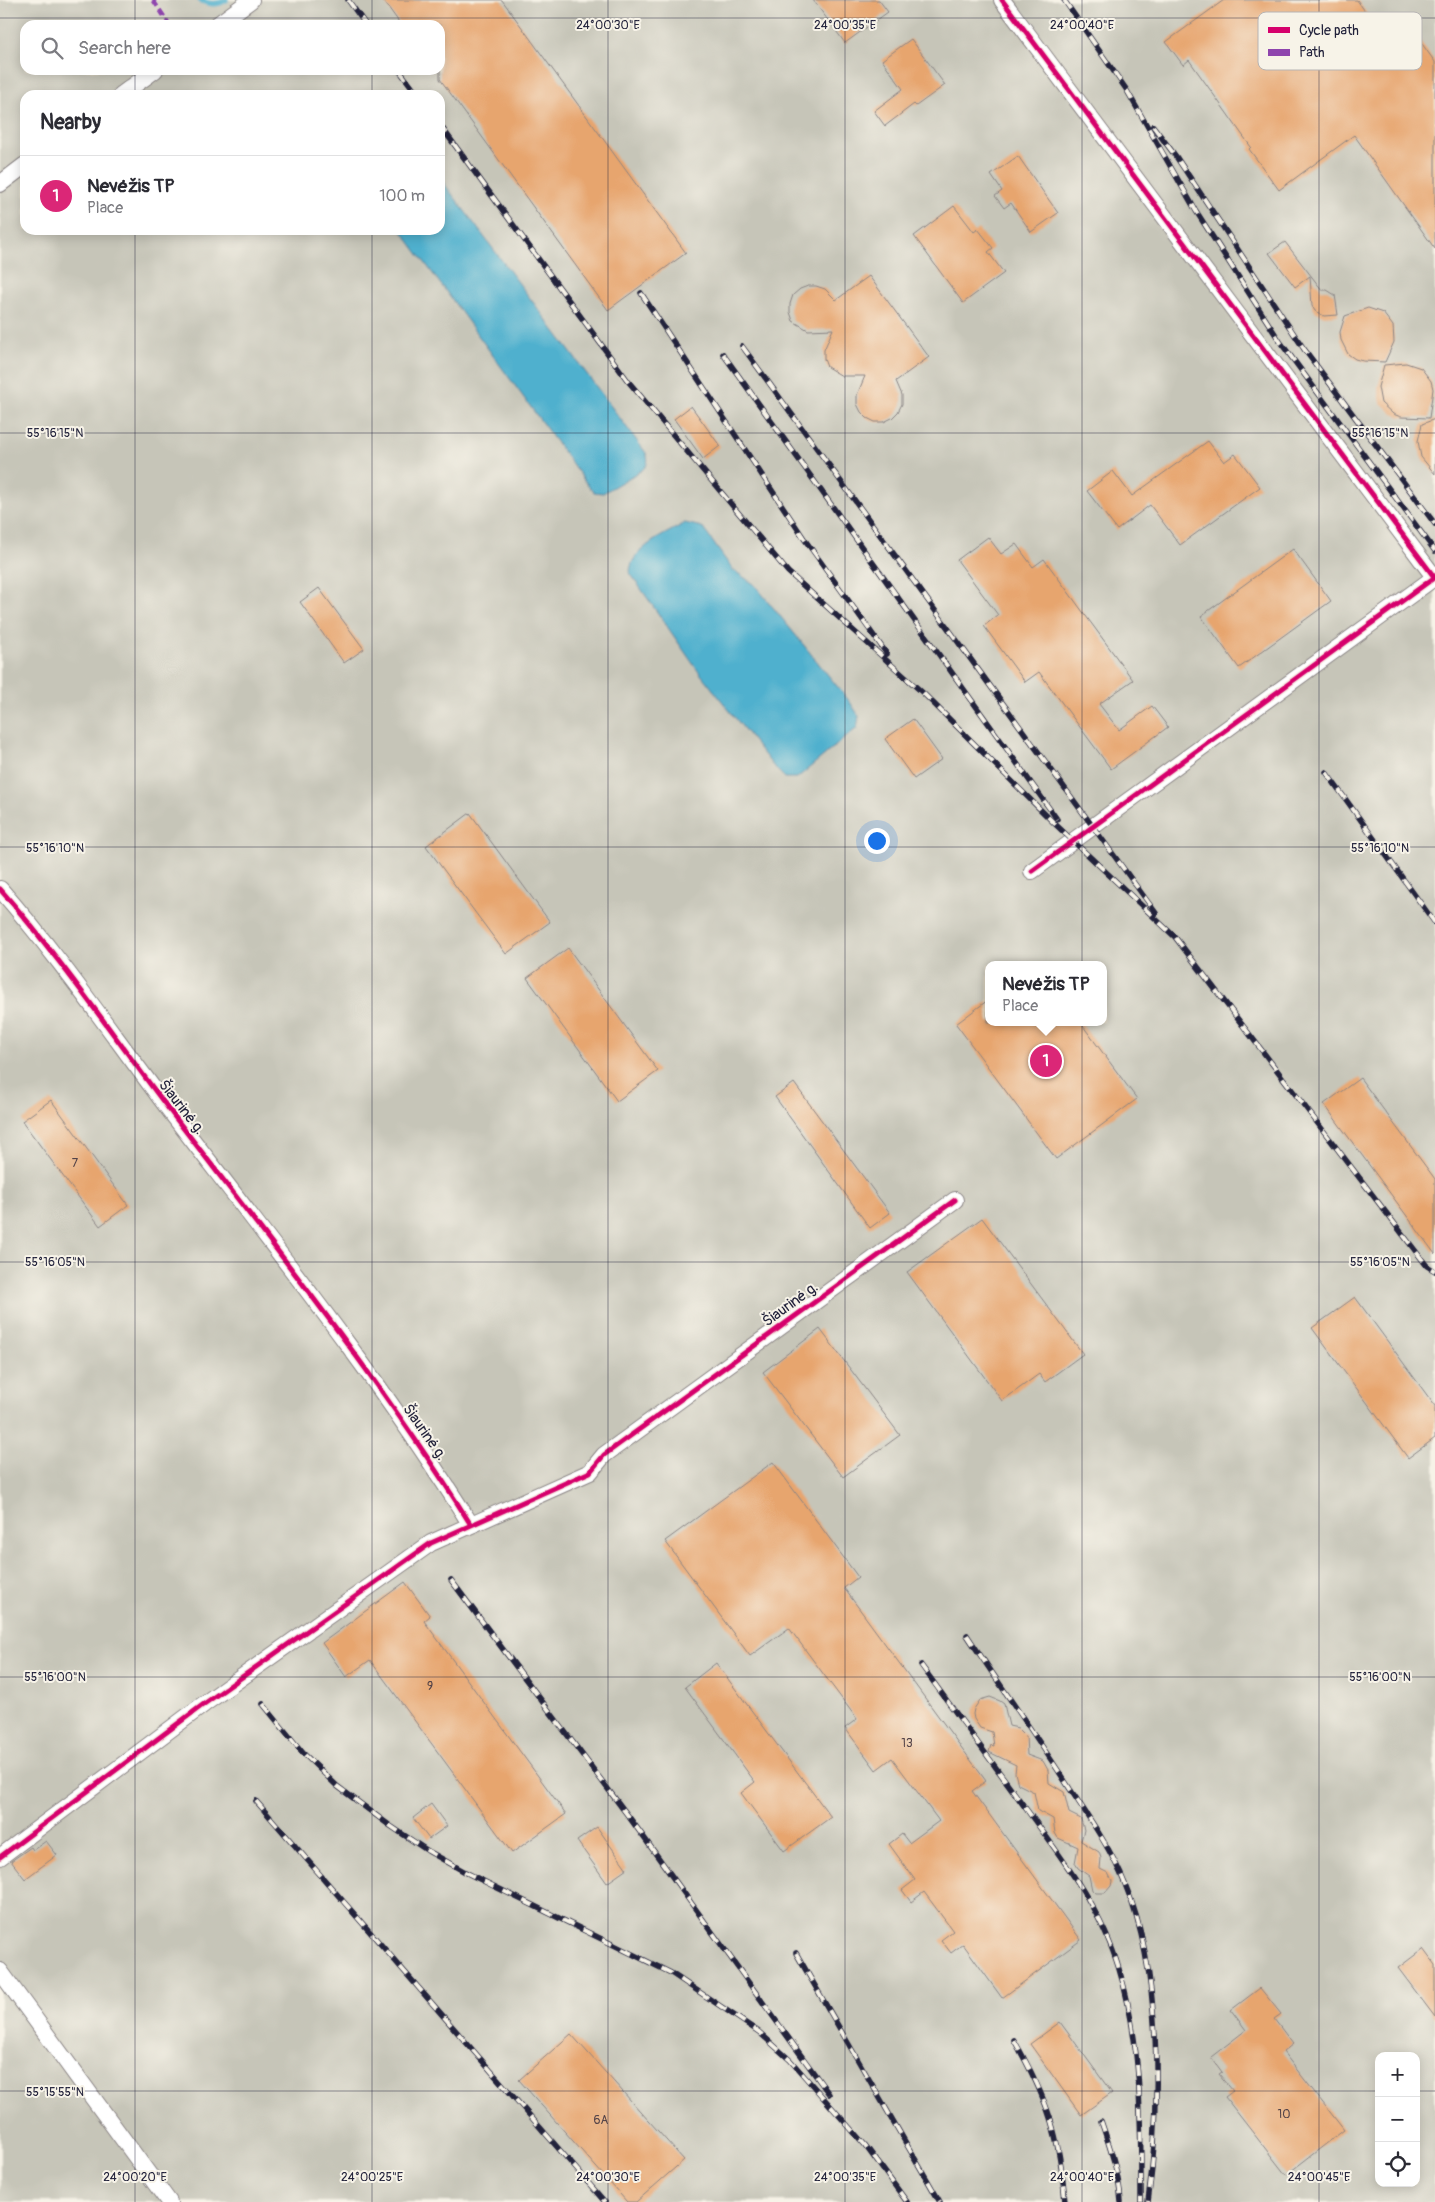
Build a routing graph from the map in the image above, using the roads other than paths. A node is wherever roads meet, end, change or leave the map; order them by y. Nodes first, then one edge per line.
1 (251, 0) edge
2 (1002, 0) edge
3 (224, 20) edge
4 (148, 75) edge
5 (128, 90) edge
6 (20, 169) edge
7 (0, 184) edge
8 (1435, 578) edge
9 (1032, 871) dead end
10 (0, 888) edge
11 (955, 1200) dead end
12 (471, 1525) junction
13 (0, 1857) edge
14 (0, 1971) edge
15 (169, 2202) edge

1 - 3 street
2 - 8 street
4 - 5 street
6 - 7 street
8 - 9 street
10 - 12 street, Šiaurinė g.
11 - 12 street, Šiaurinė g.
12 - 13 street
14 - 15 street

